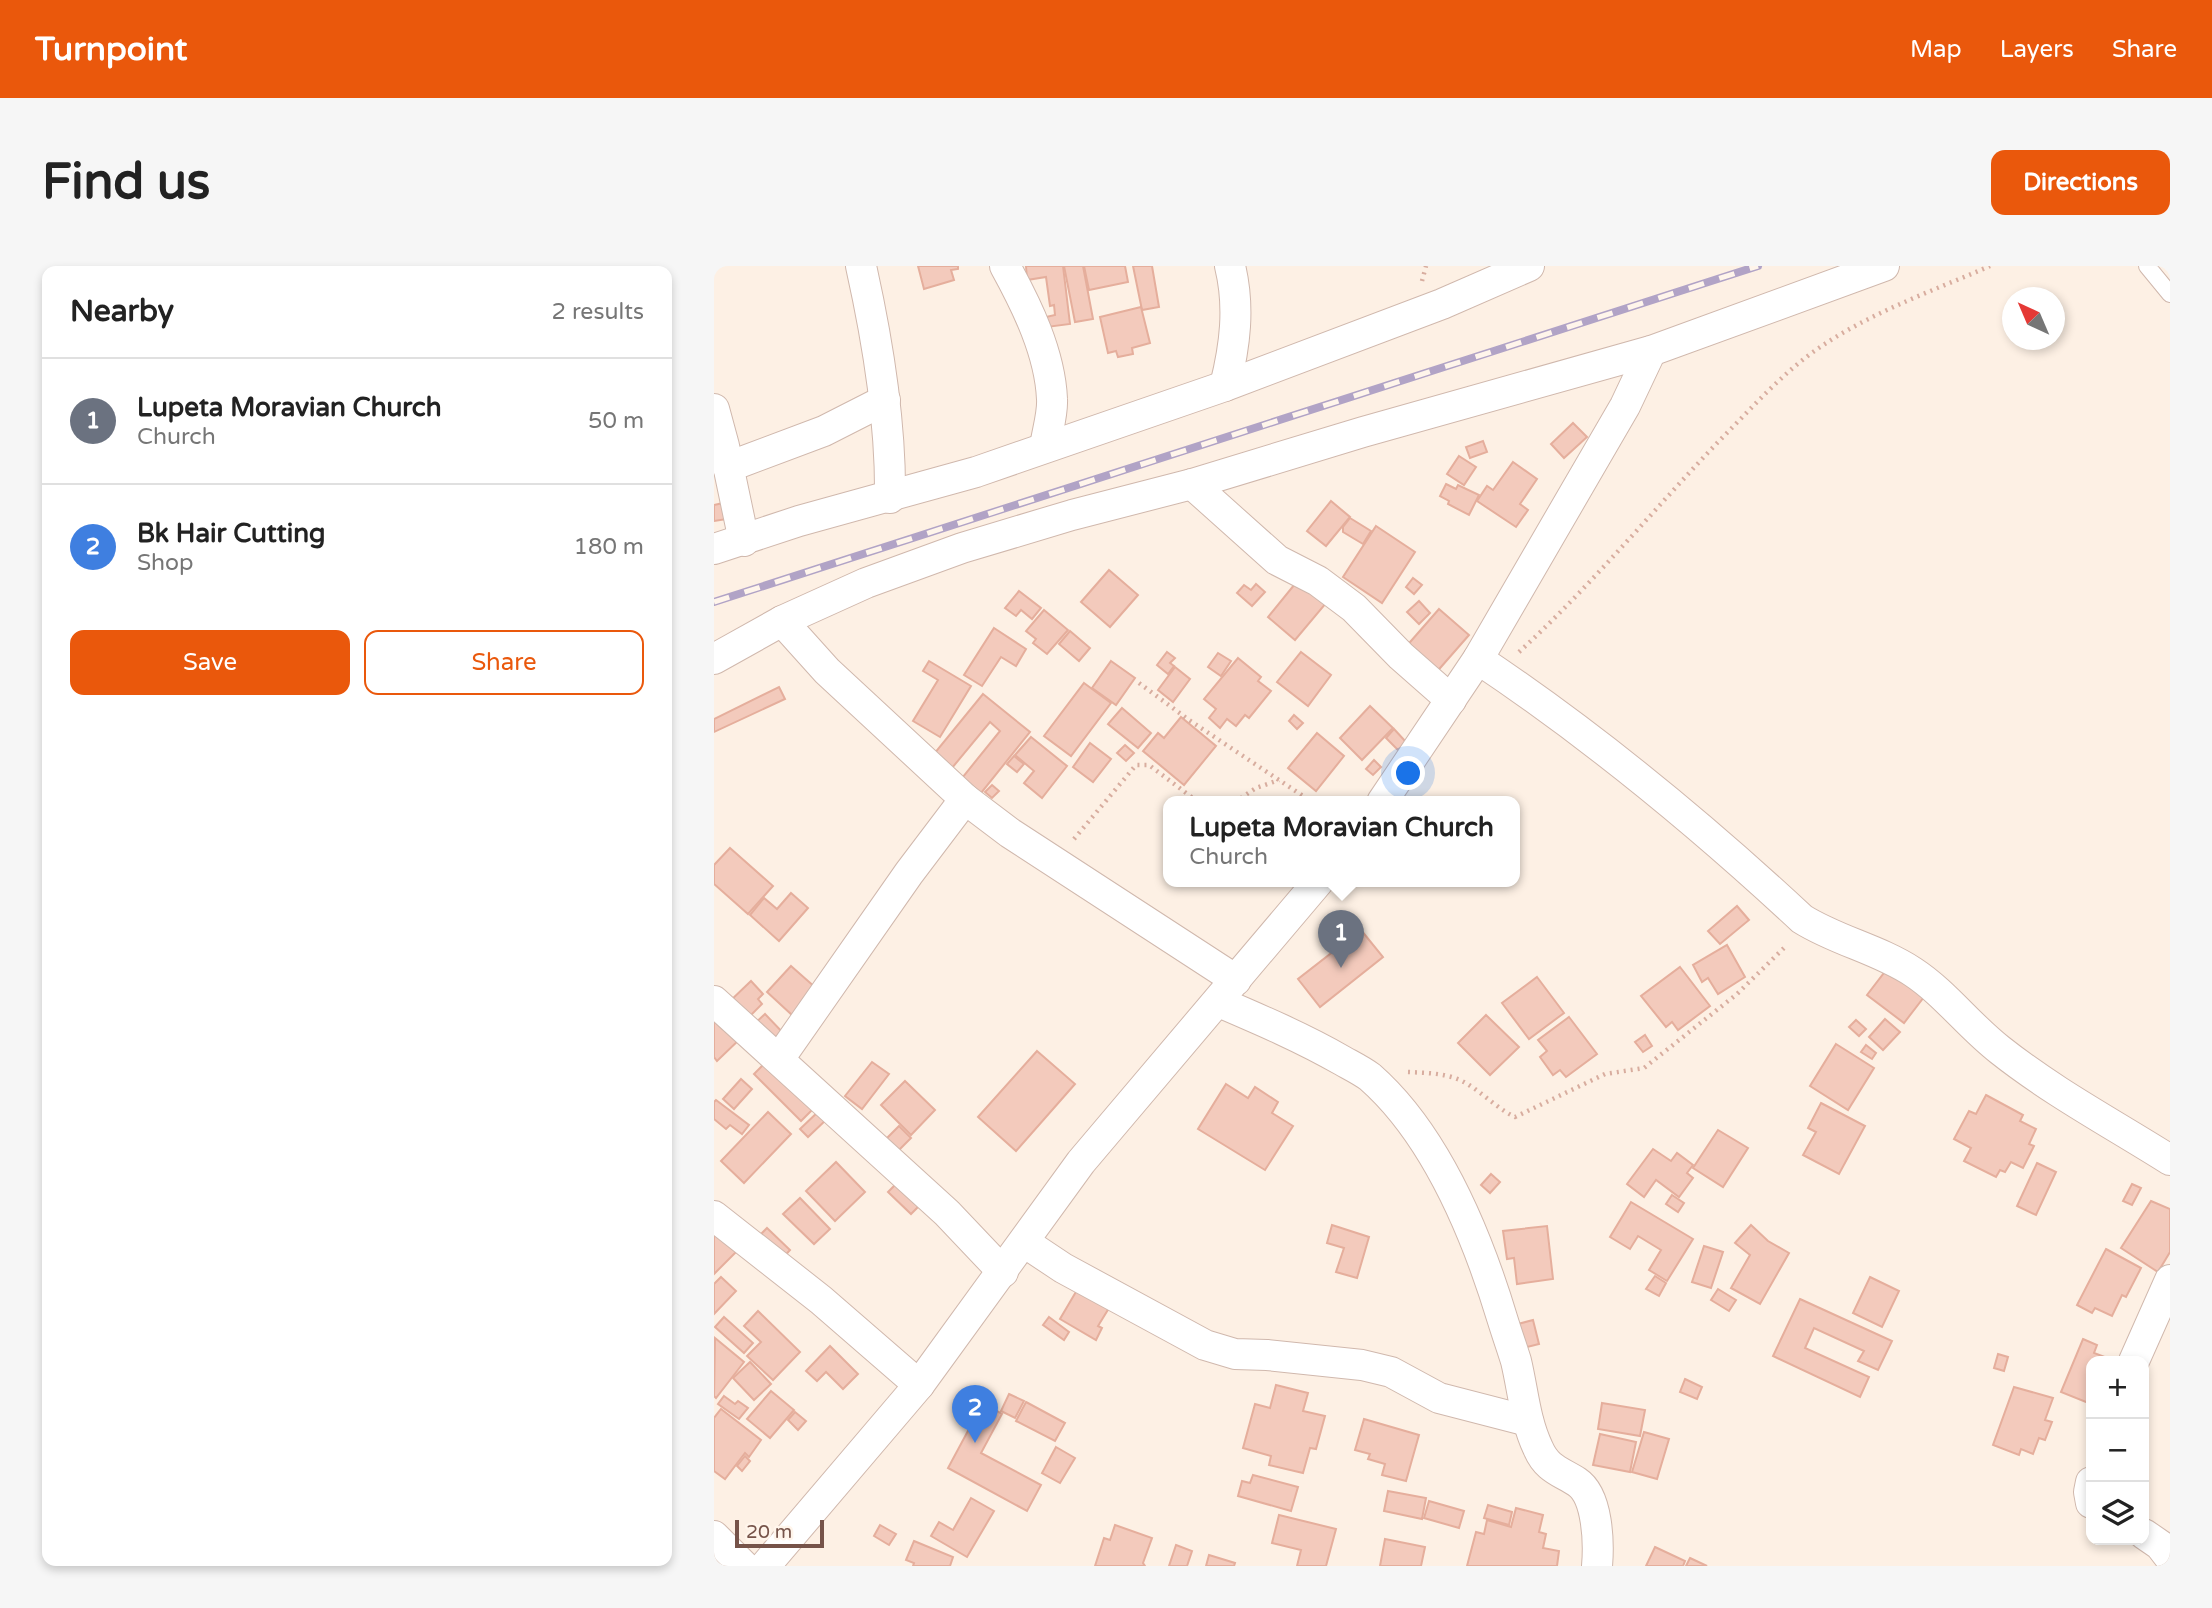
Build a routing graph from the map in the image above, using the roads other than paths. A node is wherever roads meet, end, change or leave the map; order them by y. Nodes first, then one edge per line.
1 (861, 266) edge
2 (1005, 266) edge
3 (1230, 266) edge
4 (1529, 266) edge
5 (1884, 266) edge
6 (2147, 266) edge
7 (2170, 295) edge
8 (1651, 351) junction
9 (1225, 387) junction
10 (885, 400) junction
11 (714, 409) edge
12 (1045, 447) junction
13 (728, 467) junction
14 (1192, 484) junction
15 (890, 498) junction
16 (744, 541) junction
17 (714, 549) edge
18 (782, 621) junction
19 (714, 659) edge
20 (1488, 665) junction
21 (1451, 700) junction
22 (1385, 796) edge
23 (965, 799) junction
24 (1314, 887) edge
25 (1227, 991) junction
26 (714, 1001) edge
27 (779, 1059) junction
28 (2170, 1160) edge
29 (714, 1216) edge
30 (1024, 1242) junction
31 (1003, 1272) junction
32 (2170, 1280) edge
33 (2136, 1356) edge
34 (919, 1385) junction
35 (1528, 1421) junction
36 (714, 1536) edge
37 (2149, 1537) edge
38 (2170, 1558) edge
39 (744, 1566) edge
40 (765, 1566) edge
41 (1597, 1566) edge

1 - 10 street
2 - 12 street
3 - 9 street
4 - 9 street
5 - 8 street
6 - 7 lane
8 - 14 street
8 - 20 street
9 - 12 street
10 - 13 street
10 - 15 street
11 - 13 street
12 - 15 street
13 - 16 street
14 - 18 street
14 - 21 street
15 - 16 street
16 - 17 street
18 - 19 street
18 - 23 street
20 - 21 street
20 - 28 street
21 - 22 street
23 - 25 street
23 - 27 street
24 - 25 street
25 - 30 street
25 - 35 street
26 - 27 street
27 - 31 street
29 - 34 street
30 - 31 street
30 - 35 street
31 - 34 street
32 - 33 street
34 - 40 street
35 - 41 street
36 - 39 street
37 - 38 street

